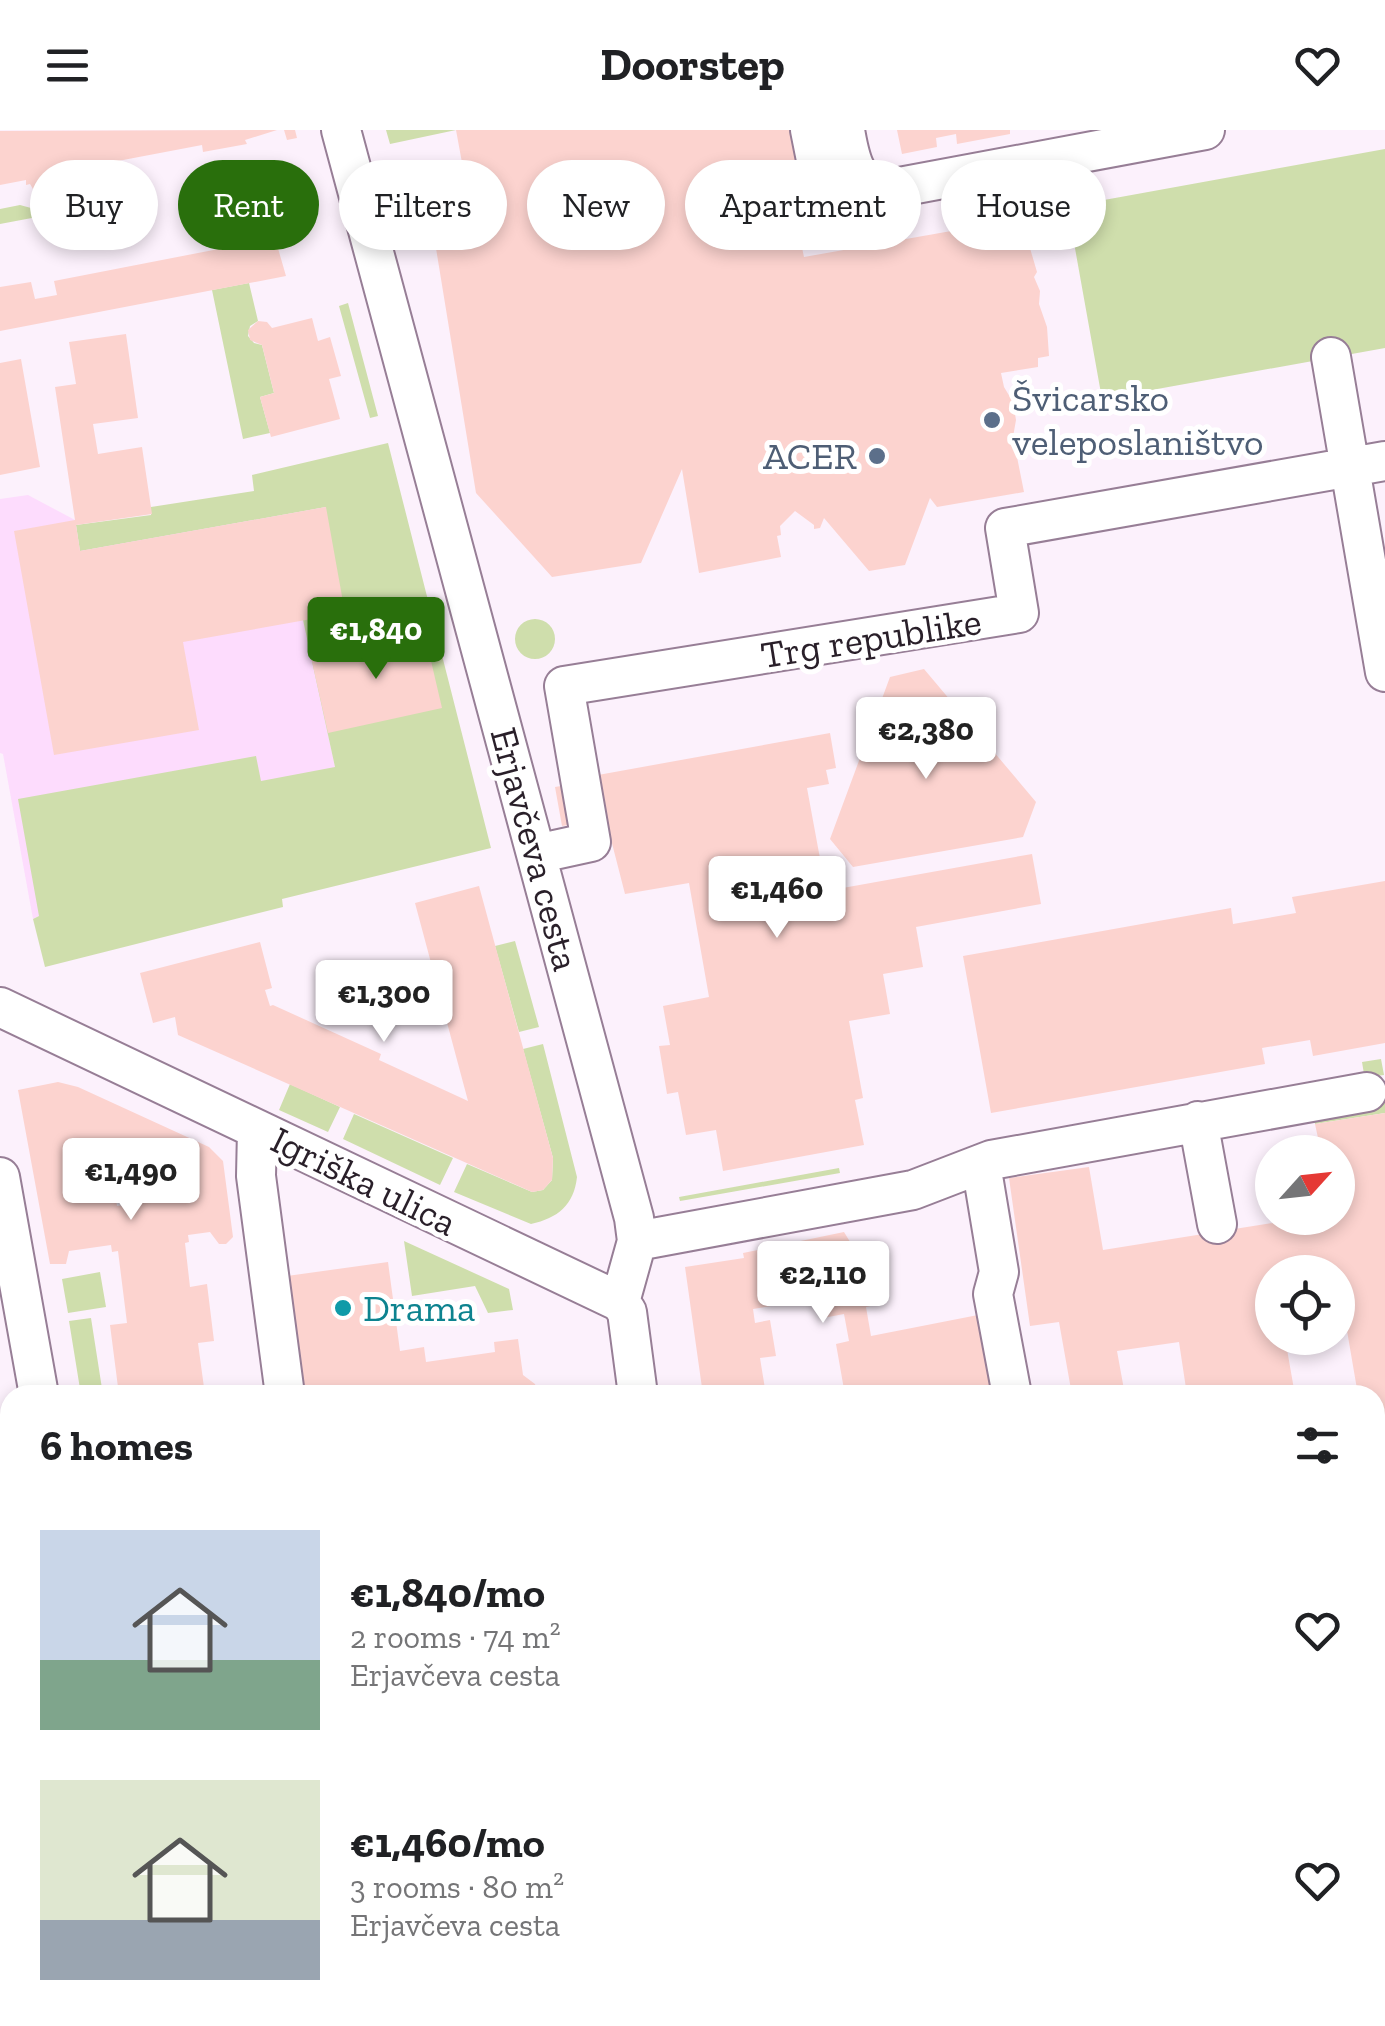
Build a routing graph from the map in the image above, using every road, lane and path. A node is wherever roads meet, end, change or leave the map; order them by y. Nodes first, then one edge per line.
1 (341, 130) edge
2 (845, 130) edge
3 (1205, 130) edge
4 (1331, 358) dead end
5 (1367, 464) edge
6 (1385, 672) edge
7 (536, 854) junction
8 (0, 1007) edge
9 (1366, 1092) dead end
10 (1198, 1121) junction
11 (257, 1130) junction
12 (980, 1164) junction
13 (0, 1177) edge
14 (1218, 1224) dead end
15 (636, 1230) junction
16 (620, 1302) junction
17 (37, 1385) edge
18 (284, 1385) edge
19 (637, 1385) edge
20 (1010, 1385) edge

1 - 7 street, Erjavčeva cesta
2 - 3 street
4 - 5 street
5 - 6 street
5 - 7 street, Trg republike
7 - 15 street, Erjavčeva cesta
8 - 11 street, Igriška ulica
9 - 10 street
10 - 12 street
10 - 14 street
11 - 16 street, Igriška ulica
11 - 18 street
12 - 15 street
12 - 20 street
13 - 17 street
15 - 16 street
16 - 19 street

